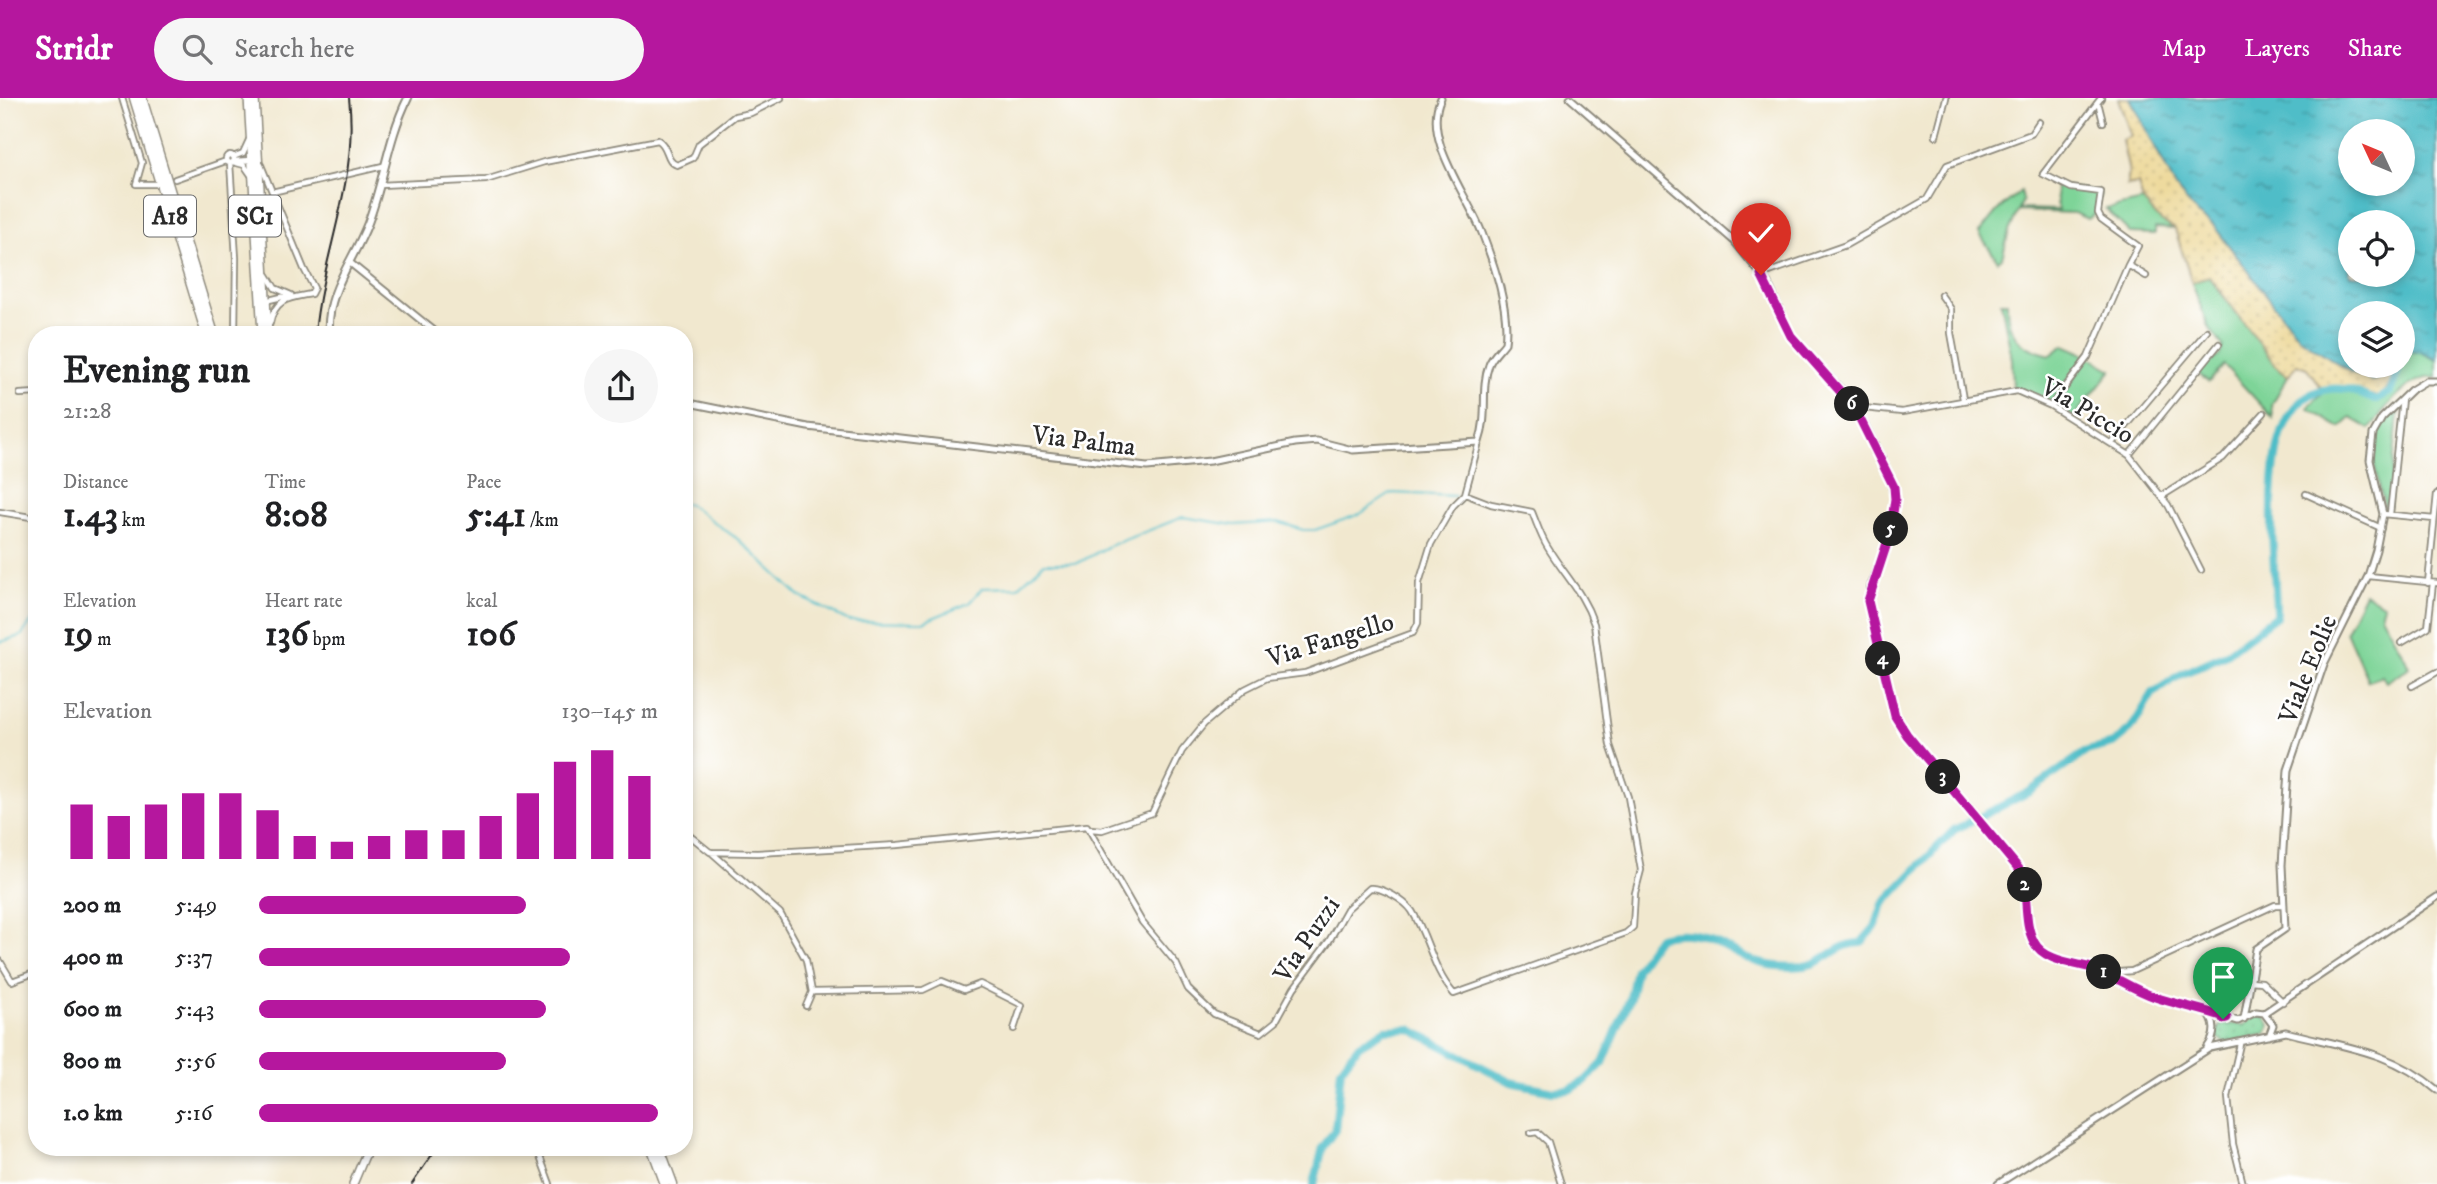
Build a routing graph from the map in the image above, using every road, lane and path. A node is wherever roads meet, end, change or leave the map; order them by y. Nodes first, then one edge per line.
1 (122, 98) edge
2 (134, 98) edge
3 (142, 98) edge
4 (247, 98) edge
5 (256, 98) edge
6 (408, 98) edge
7 (781, 98) edge
8 (1441, 98) edge
9 (1570, 98) edge
10 (1946, 98) edge
11 (2101, 98) edge
12 (2099, 105) junction
13 (2039, 122) dead end
14 (2103, 122) dead end
15 (1936, 136) dead end
16 (249, 139) junction
17 (253, 158) junction
18 (232, 160) junction
19 (383, 166) junction
20 (252, 177) junction
21 (175, 179) dead end
22 (156, 184) dead end
23 (379, 185) junction
24 (272, 192) junction
25 (349, 262) junction
26 (2128, 265) junction
27 (264, 270) junction
28 (1761, 275) junction
29 (2146, 276) dead end
30 (1941, 295) dead end
31 (291, 296) junction
32 (263, 300) junction
33 (204, 326) edge
34 (212, 326) edge
35 (235, 326) edge
36 (265, 326) edge
37 (268, 326) edge
38 (329, 326) edge
39 (428, 326) edge
40 (2207, 331) dead end
41 (2219, 344) dead end
42 (2437, 381) edge
43 (20, 394) dead end
44 (28, 394) edge
45 (2402, 398) junction
46 (1963, 399) junction
47 (693, 404) edge
48 (2051, 406) junction
49 (1854, 407) junction
50 (2264, 413) dead end
51 (1479, 442) junction
52 (2112, 443) junction
53 (2129, 455) junction
54 (1465, 494) junction
55 (2306, 494) dead end
56 (2437, 494) edge
57 (2162, 496) junction
58 (0, 512) edge
59 (2383, 514) junction
60 (2390, 514) junction
61 (28, 517) edge
62 (2434, 519) junction
63 (2381, 528) junction
64 (2201, 570) dead end
65 (2368, 576) junction
66 (2433, 583) edge
67 (2401, 643) dead end
68 (2437, 672) edge
69 (2412, 686) dead end
70 (1091, 829) junction
71 (693, 838) edge
72 (710, 852) junction
73 (2437, 897) edge
74 (2284, 905) junction
75 (0, 961) edge
76 (2105, 973) junction
77 (28, 975) edge
78 (2250, 981) junction
79 (812, 992) junction
80 (2248, 995) junction
81 (2282, 1003) junction
82 (806, 1006) dead end
83 (2204, 1011) junction
84 (2256, 1012) junction
85 (2264, 1013) junction
86 (2227, 1018) junction
87 (2242, 1021) junction
88 (2273, 1022) junction
89 (2214, 1027) junction
90 (1014, 1029) dead end
91 (2286, 1032) junction
92 (2269, 1036) junction
93 (2214, 1037) junction
94 (2240, 1044) junction
95 (2225, 1046) junction
96 (2200, 1055) junction
97 (2237, 1055) junction
98 (2437, 1090) edge
99 (1531, 1133) dead end
100 (365, 1156) edge
101 (540, 1156) edge
102 (655, 1156) edge
103 (663, 1156) edge
104 (353, 1184) edge
105 (550, 1184) edge
106 (665, 1184) edge
107 (673, 1184) edge
108 (1561, 1184) edge
109 (1998, 1184) edge
110 (2243, 1184) edge

1 - 22 street
2 - 33 highway, A18
3 - 34 highway, A18
4 - 16 main road, SC1
5 - 17 main road, SC1
5 - 24 street
6 - 19 main road
7 - 23 street
8 - 51 street, Via Fangello
9 - 28 street
10 - 15 street
11 - 12 street
12 - 14 street
12 - 26 street
13 - 28 street
16 - 17 main road, SC1
16 - 18 street
17 - 18 street
17 - 20 main road, SC1
17 - 27 main road, SC1
18 - 20 street
18 - 21 street
18 - 35 street
19 - 23 main road
19 - 24 street
20 - 32 main road, SC1
23 - 25 main road
24 - 31 street
25 - 38 main road
25 - 39 street
26 - 29 street
26 - 48 street
27 - 31 street
27 - 32 main road, SC1
28 - 49 street
30 - 46 street
31 - 32 street
31 - 37 street
32 - 36 main road, SC1
40 - 52 street
41 - 53 street
42 - 45 street, Viale Eolie
43 - 44 street
45 - 59 street, Viale Eolie
45 - 60 street
46 - 48 street, Via Piccio
46 - 49 street, Via Piccio
47 - 51 street, Via Palma
48 - 52 street, Via Piccio
49 - 76 street
50 - 57 street
51 - 54 street, Via Fangello
52 - 53 street, Via Piccio
53 - 57 street, Via Piccio
54 - 70 street, Via Fangello
54 - 70 street, Via Puzzi
55 - 63 street
56 - 62 street
57 - 64 street, Via Piccio
58 - 61 street
59 - 60 street
59 - 63 street, Viale Eolie
60 - 62 street
62 - 66 street
63 - 65 street, Viale Eolie
65 - 66 street
65 - 74 street, Viale Eolie
66 - 67 street
68 - 69 street
70 - 72 street
71 - 72 street
72 - 79 street
73 - 81 street
74 - 76 street
74 - 78 street, Viale Eolie
75 - 77 street
76 - 83 street
78 - 80 street, Viale Eolie
78 - 81 street
79 - 82 street
79 - 90 street
80 - 84 street
80 - 87 street, Viale Eolie
81 - 85 street
81 - 88 street
83 - 86 street
83 - 89 street
84 - 85 street
84 - 87 street
85 - 88 street
86 - 87 street
86 - 89 street
88 - 91 street
88 - 92 street
89 - 93 street
91 - 92 street
91 - 98 street
92 - 94 street
93 - 95 street
93 - 96 street
94 - 95 street
94 - 97 street
95 - 96 street
95 - 97 street
96 - 109 street
97 - 110 street
99 - 108 street
100 - 104 main road
101 - 105 street
102 - 106 highway
103 - 107 highway

